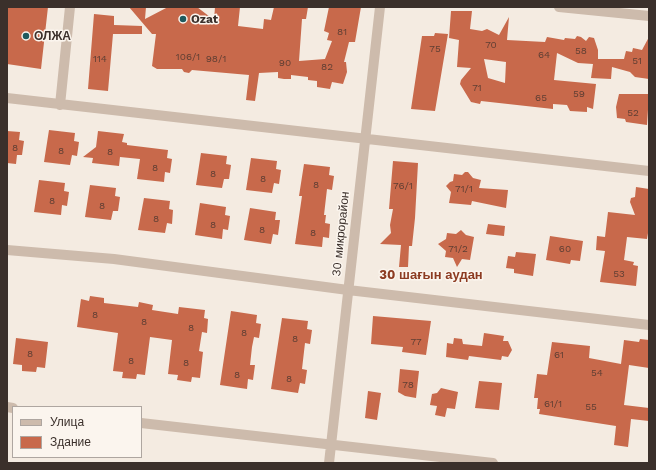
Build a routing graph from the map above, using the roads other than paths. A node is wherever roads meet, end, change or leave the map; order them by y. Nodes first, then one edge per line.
1 (70, 7) edge
2 (380, 7) edge
3 (559, 7) edge
4 (649, 16) edge
5 (7, 98) edge
6 (60, 105) junction
7 (365, 140) junction
8 (649, 171) edge
9 (7, 250) edge
10 (348, 290) junction
11 (649, 326) edge
12 (142, 423) edge
13 (331, 445) junction
14 (329, 463) edge
15 (493, 463) edge

1 - 6 street
2 - 7 street, 30 микрорайон
3 - 4 street
5 - 6 street
6 - 7 street
7 - 8 street
7 - 10 street, 30 микрорайон
9 - 10 street
10 - 11 street
10 - 13 street, 30 микрорайон
12 - 13 street
13 - 14 street, 30 микрорайон
13 - 15 street

